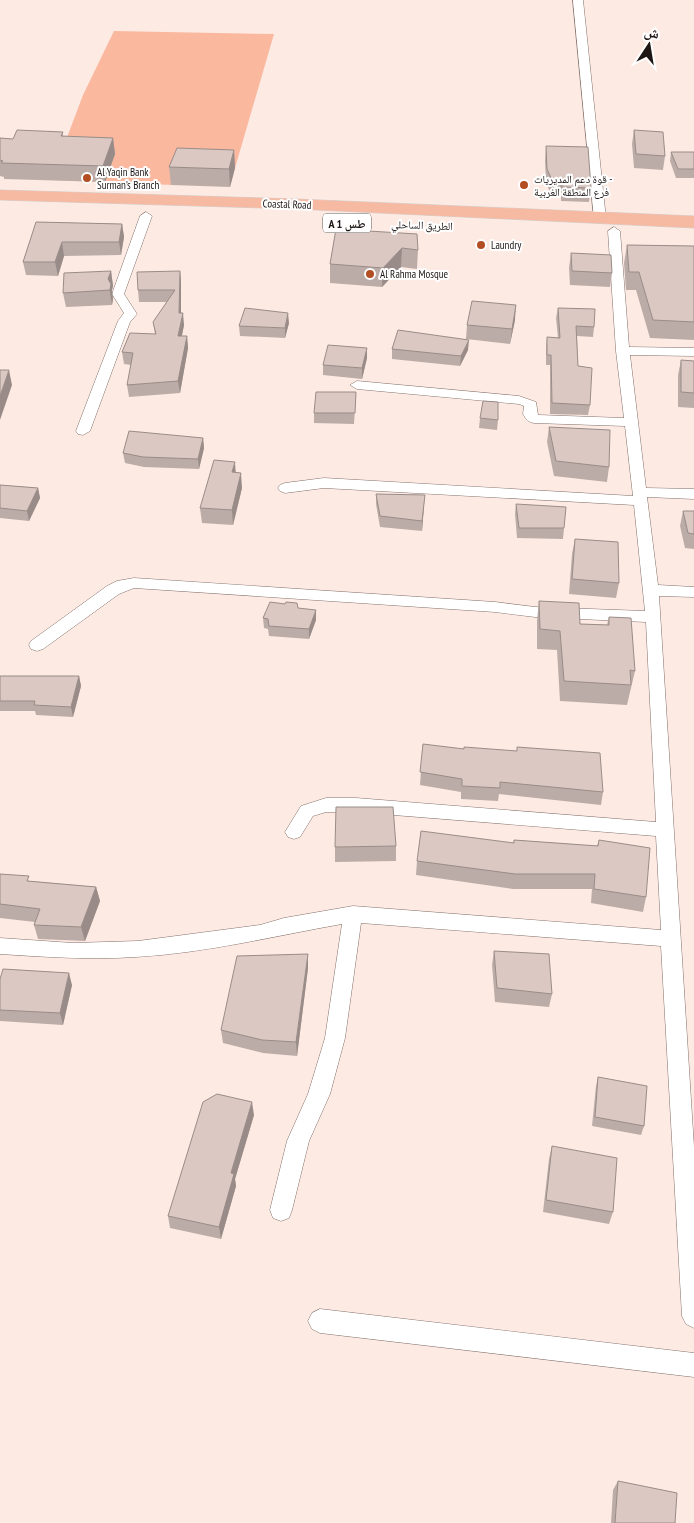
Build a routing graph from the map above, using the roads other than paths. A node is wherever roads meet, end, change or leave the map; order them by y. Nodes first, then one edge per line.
1 (578, 0) edge
2 (0, 194) edge
3 (0, 211) edge
4 (297, 213) junction
5 (146, 216) junction
6 (600, 219) junction
7 (694, 222) edge
8 (614, 231) junction
9 (694, 234) edge
10 (623, 351) junction
11 (694, 352) edge
12 (357, 386) dead end
13 (632, 422) junction
14 (83, 431) dead end
15 (285, 488) dead end
16 (694, 494) edge
17 (641, 497) junction
18 (651, 590) junction
19 (694, 592) edge
20 (654, 617) junction
21 (37, 645) dead end
22 (665, 830) junction
23 (294, 832) dead end
24 (353, 914) junction
25 (671, 938) junction
26 (0, 946) edge
27 (281, 1210) dead end
28 (694, 1316) edge
29 (320, 1321) dead end
30 (694, 1366) edge

1 - 6 street
2 - 4 highway, Coastal Road / A 1 طس
3 - 5 highway, الطريق الساحلي / A 1 طس
4 - 5 highway, الطريق الساحلي / A 1 طس
4 - 6 highway, Coastal Road / A 1 طس
4 - 8 highway, الطريق الساحلي / A 1 طس
5 - 14 street
6 - 7 highway, Coastal Road / A 1 طس
8 - 9 highway, الطريق الساحلي / A 1 طس
8 - 10 street
10 - 11 street
10 - 13 street
12 - 13 street
13 - 17 street
15 - 17 street
16 - 17 street
17 - 18 street
18 - 19 street
18 - 20 street
20 - 21 street
20 - 22 street
22 - 23 street
22 - 25 street
24 - 25 street
24 - 26 street
24 - 27 street
25 - 28 street
29 - 30 street

